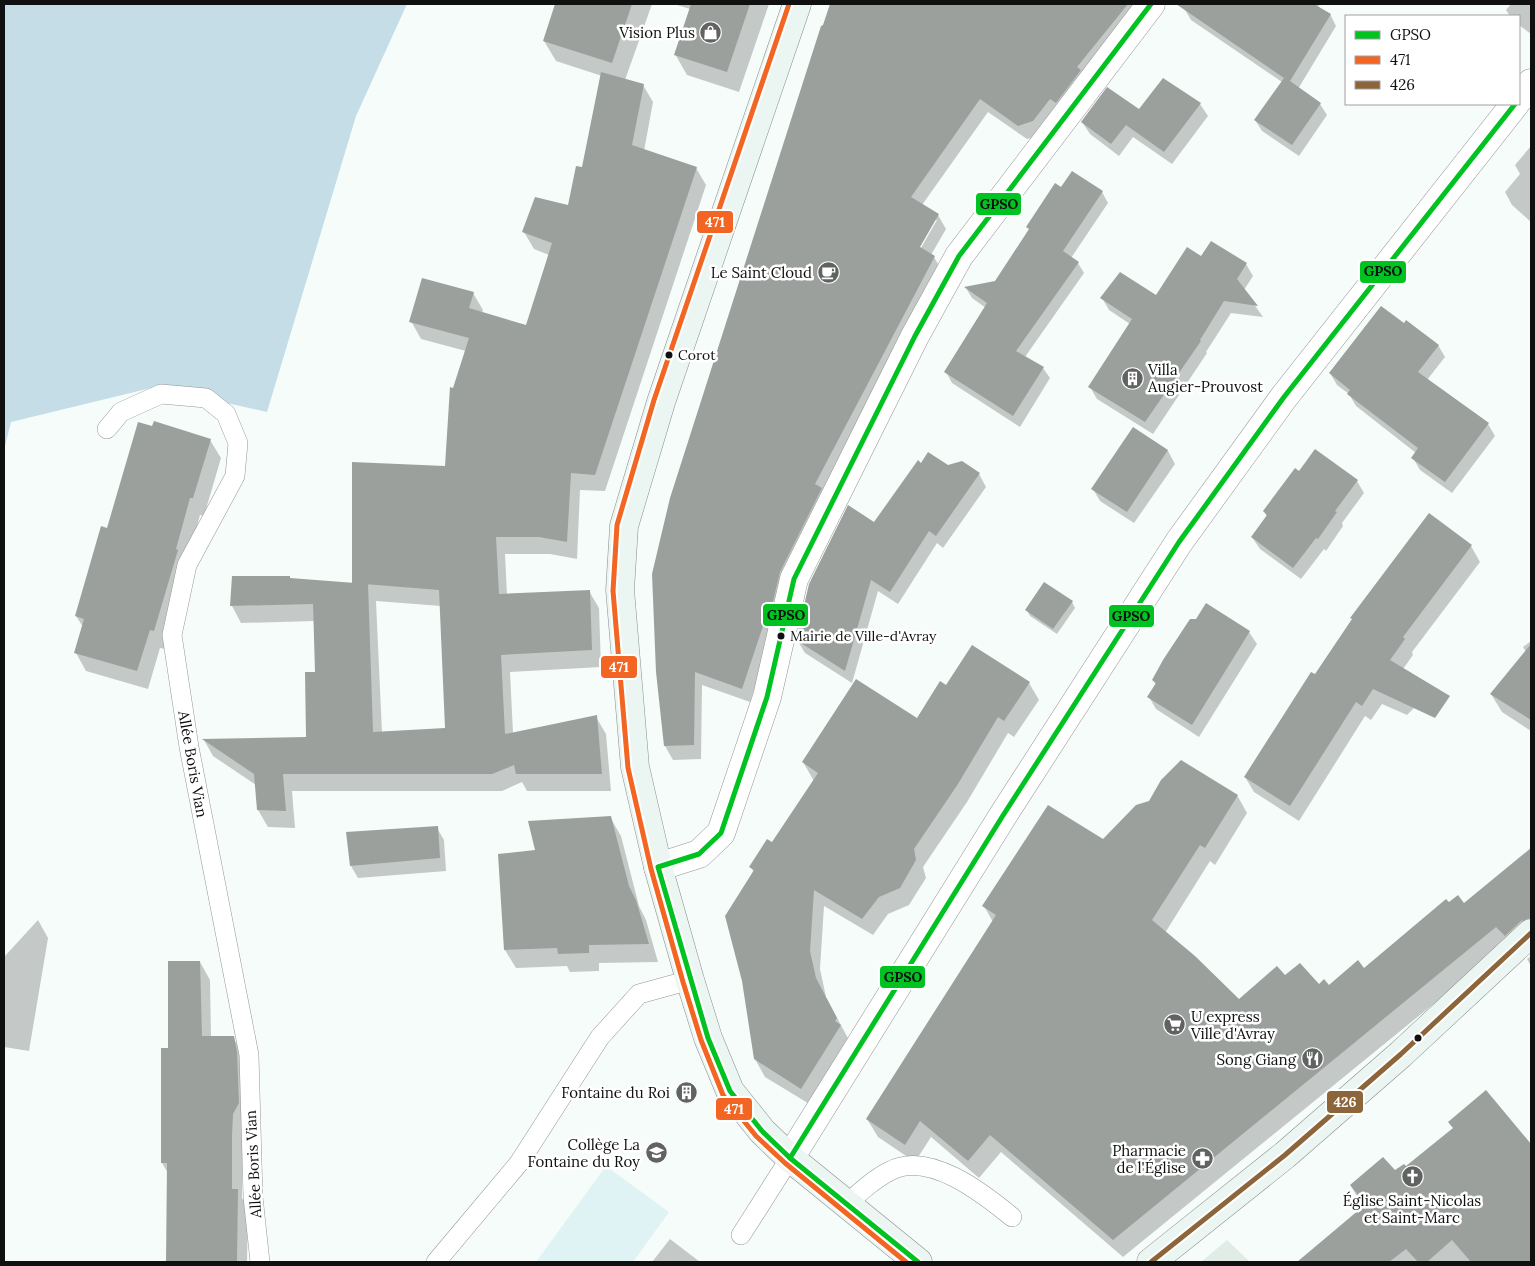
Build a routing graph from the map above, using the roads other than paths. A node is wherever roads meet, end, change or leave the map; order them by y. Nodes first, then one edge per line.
1 (797, 4) edge
2 (1151, 4) edge
3 (1531, 84) edge
4 (1520, 98) edge
5 (1514, 105) edge
6 (107, 429) dead end
7 (658, 867) junction
8 (1531, 933) edge
9 (690, 980) junction
10 (790, 1158) junction
11 (847, 1204) junction
12 (1012, 1217) dead end
13 (741, 1235) dead end
14 (260, 1262) edge
15 (436, 1262) edge
16 (918, 1262) edge
17 (1152, 1262) edge

1 - 7 main road
2 - 7 street
3 - 4 street
5 - 10 street
6 - 14 lane, Allée Boris Vian
7 - 9 main road
8 - 17 main road
9 - 10 main road
9 - 15 lane
10 - 11 main road
10 - 13 lane
11 - 12 lane
11 - 16 main road

